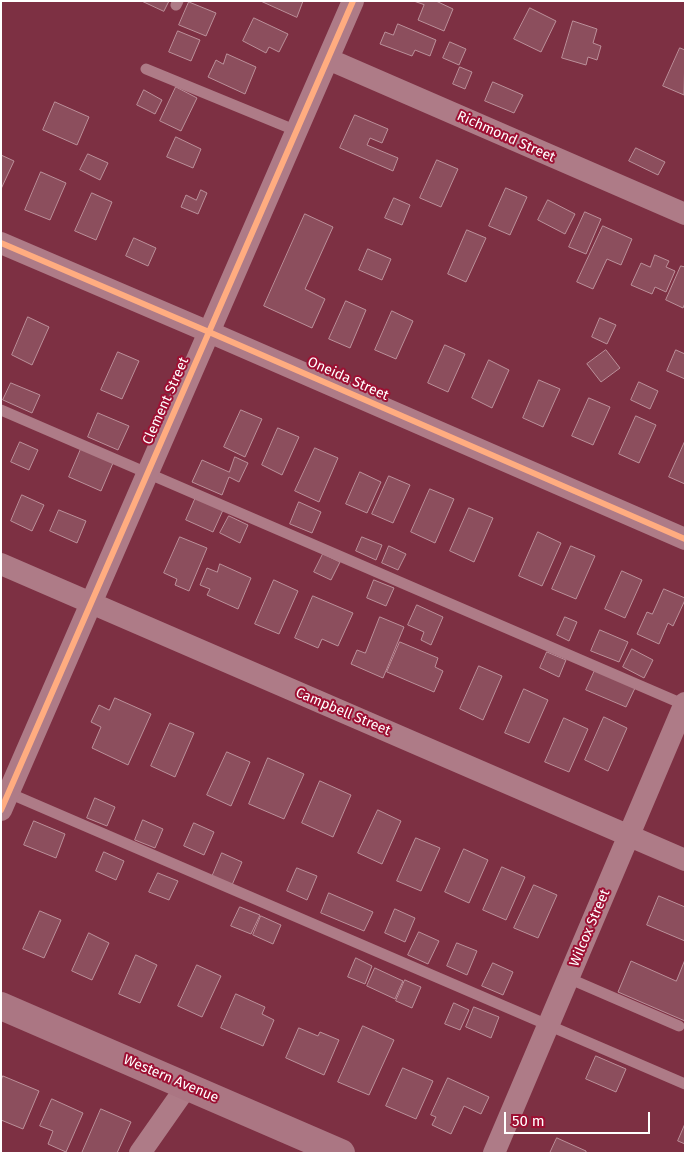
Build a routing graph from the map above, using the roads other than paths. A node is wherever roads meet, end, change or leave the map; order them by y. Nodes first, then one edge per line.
1 (353, 1) edge
2 (328, 59) junction
3 (146, 69) dead end
4 (297, 131) junction
5 (685, 214) edge
6 (1, 243) edge
7 (210, 332) junction
8 (1, 410) edge
9 (148, 474) junction
10 (685, 539) edge
11 (1, 564) edge
12 (92, 603) junction
13 (684, 704) edge
14 (4, 798) edge
15 (629, 835) junction
16 (685, 860) edge
17 (568, 978) junction
18 (1, 1006) edge
19 (548, 1025) junction
20 (679, 1026) dead end
21 (685, 1084) edge
22 (187, 1086) junction
23 (140, 1153) edge
24 (341, 1153) edge
25 (494, 1153) edge

1 - 2 street, Clement Street
2 - 4 street, Clement Street
2 - 5 street, Richmond Street
3 - 4 lane
4 - 7 street, Clement Street
6 - 7 street, Oneida Street
7 - 9 street, Clement Street
7 - 10 street, Oneida Street
8 - 9 lane
9 - 12 street, Clement Street
9 - 13 lane
11 - 12 street, Campbell Street
12 - 14 street, Clement Street
12 - 15 street, Campbell Street
13 - 15 street, Wilcox Street
14 - 19 lane
15 - 16 street, Campbell Street
15 - 17 street, Wilcox Street
17 - 19 street, Wilcox Street
17 - 20 lane
18 - 22 street, Western Avenue
19 - 21 lane
19 - 25 street, Wilcox Street
22 - 23 street
22 - 24 street, Western Avenue

